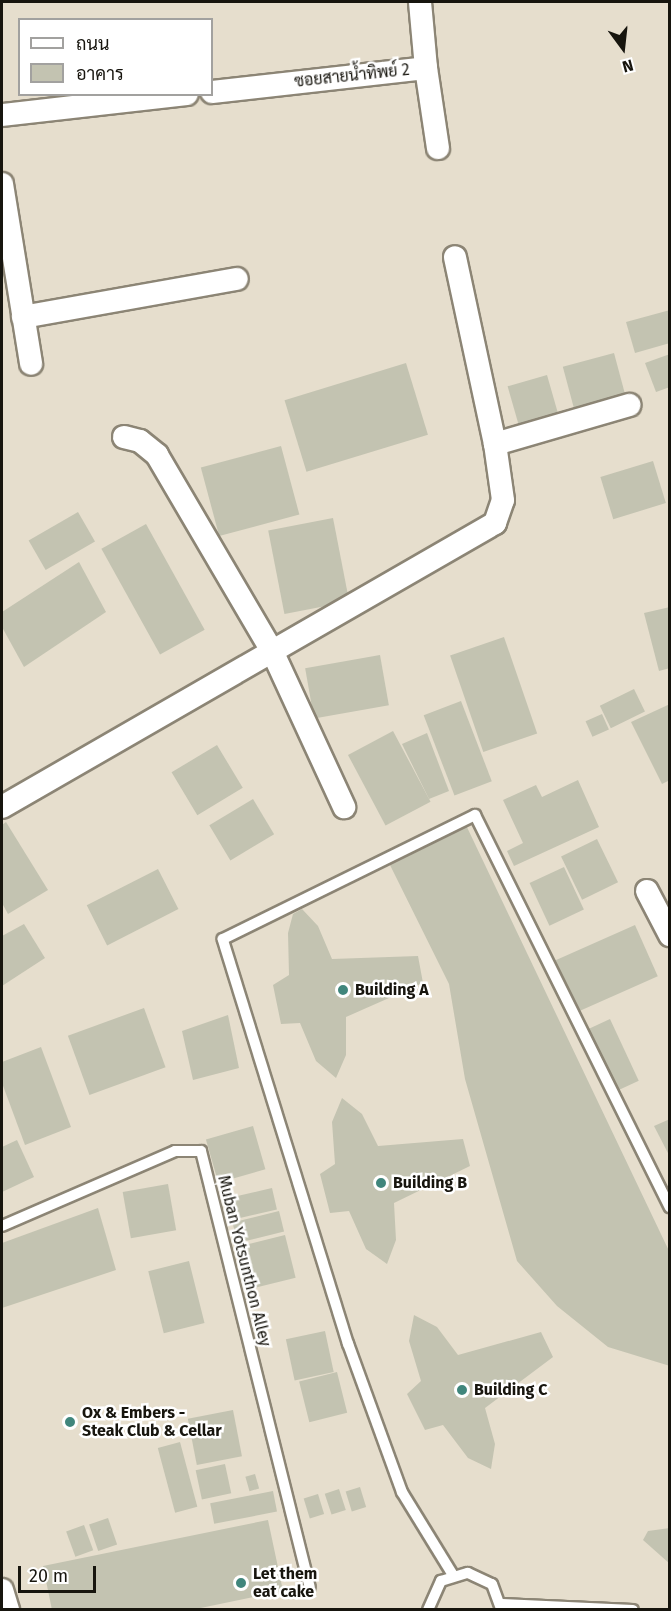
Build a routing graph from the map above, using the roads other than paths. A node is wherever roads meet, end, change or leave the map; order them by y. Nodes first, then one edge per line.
1 (420, 2) edge
2 (426, 68) junction
3 (213, 92) edge
4 (169, 96) edge
5 (2, 115) edge
6 (438, 148) dead end
7 (2, 184) edge
8 (455, 257) dead end
9 (237, 279) dead end
10 (23, 317) junction
11 (31, 364) dead end
12 (629, 405) dead end
13 (124, 437) dead end
14 (495, 444) junction
15 (273, 653) junction
16 (2, 807) edge
17 (344, 807) dead end
18 (647, 891) dead end
19 (669, 935) edge
20 (669, 1207) edge
21 (2, 1226) edge
22 (453, 1575) junction
23 (310, 1587) dead end
24 (2, 1590) edge
25 (501, 1607) edge
26 (8, 1610) edge
27 (428, 1610) edge
28 (633, 1610) edge

1 - 2 street, ซอยสายน้ำทิพย์ 2
2 - 3 street, ซอยสายน้ำทิพย์ 2
2 - 6 street
4 - 5 street
7 - 10 street
8 - 14 street
9 - 10 street
10 - 11 street
12 - 14 street
13 - 15 street
14 - 15 street
15 - 16 street
15 - 17 street
18 - 19 street
20 - 22 lane
21 - 23 lane, Muban Yotsunthon Alley
22 - 25 lane
22 - 27 lane
24 - 26 street
25 - 28 lane

